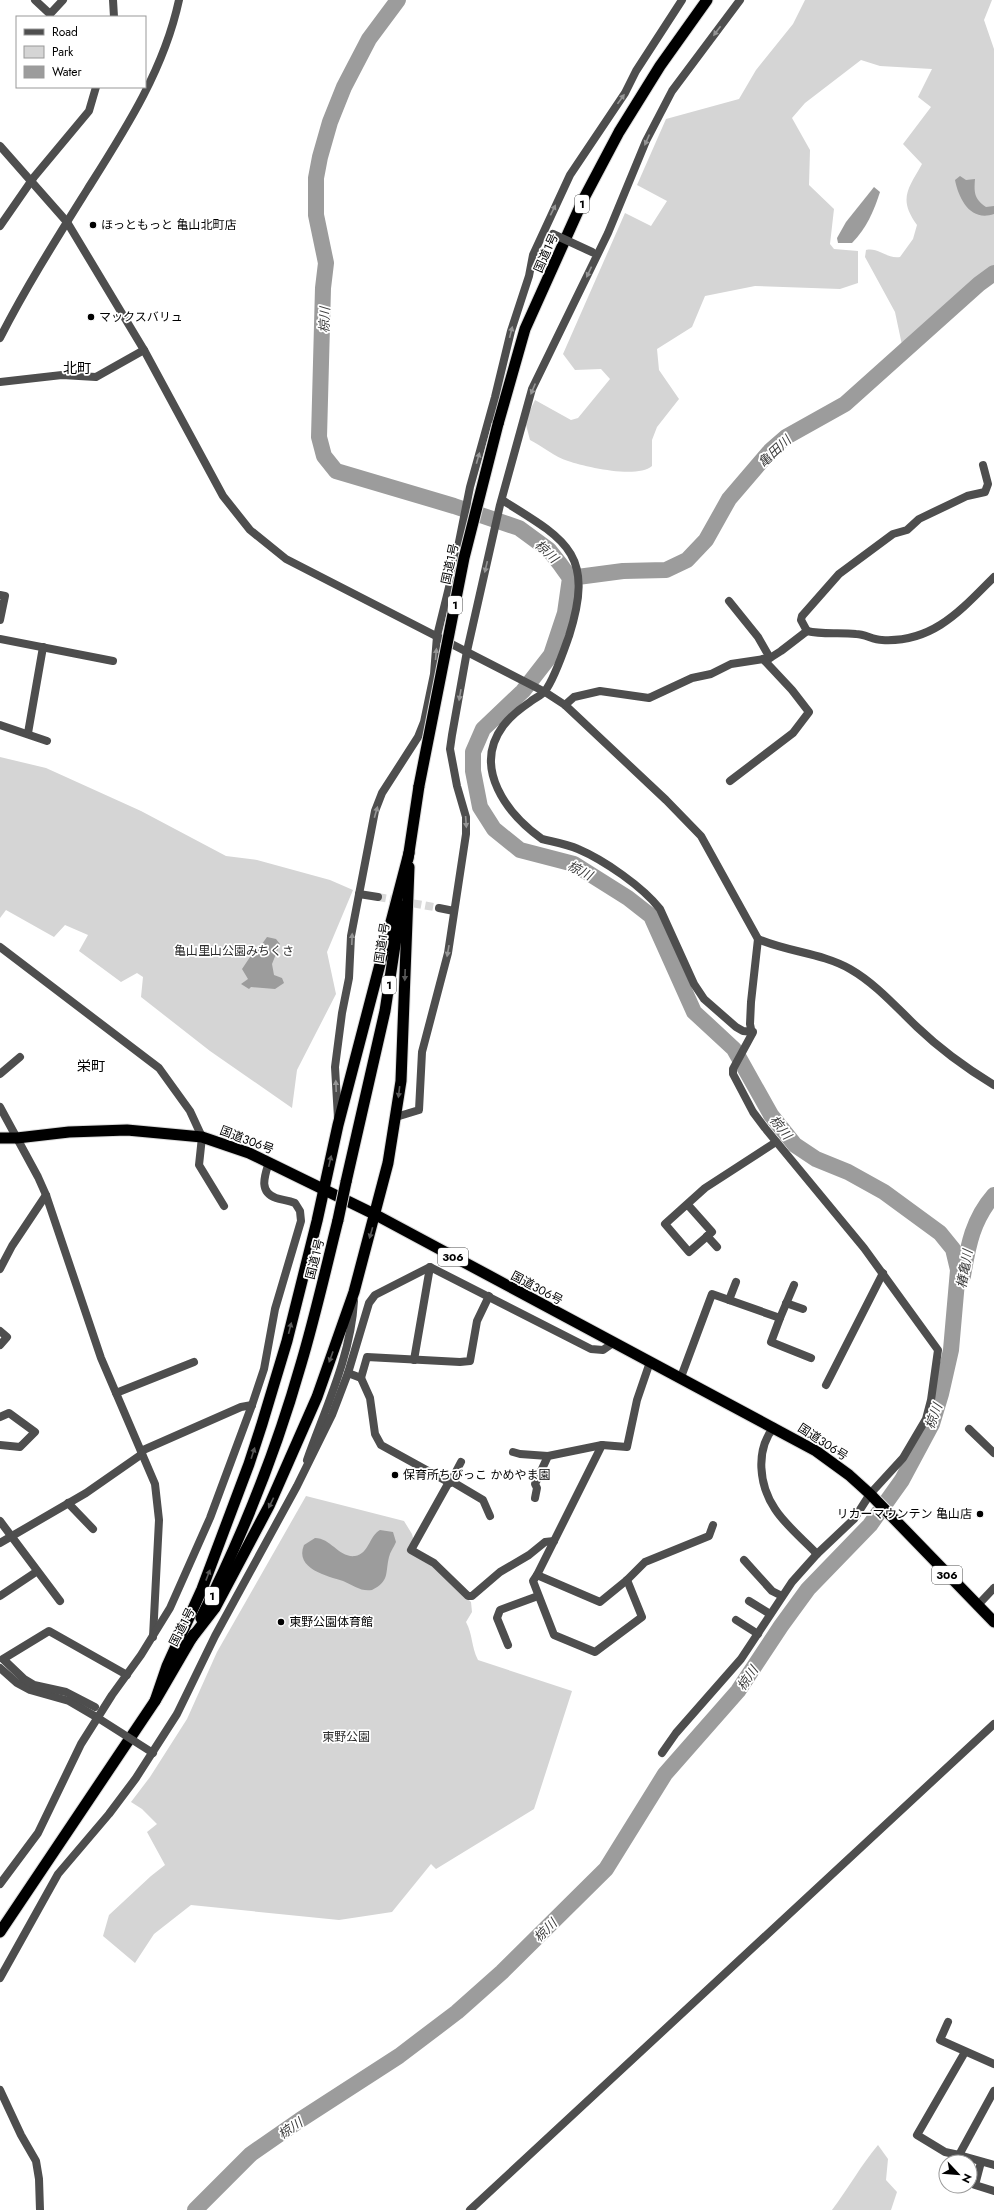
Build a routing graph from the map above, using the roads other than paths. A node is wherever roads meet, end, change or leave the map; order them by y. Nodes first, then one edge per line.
1 (34, 0) edge
2 (63, 0) edge
3 (113, 0) edge
4 (179, 0) edge
5 (682, 0) edge
6 (740, 0) edge
7 (707, 1) edge
8 (114, 16) edge
9 (96, 88) edge
10 (0, 146) edge
11 (31, 182) junction
12 (67, 222) junction
13 (0, 226) edge
14 (544, 230) junction
15 (595, 253) junction
16 (0, 338) edge
17 (144, 350) junction
18 (0, 382) edge
19 (984, 465) dead end
20 (501, 503) junction
21 (994, 577) edge
22 (0, 595) edge
23 (730, 601) dead end
24 (0, 620) edge
25 (807, 631) junction
26 (438, 636) junction
27 (0, 639) edge
28 (44, 647) junction
29 (467, 651) junction
30 (766, 658) junction
31 (113, 661) dead end
32 (545, 692) junction
33 (565, 706) junction
34 (0, 725) edge
35 (28, 733) junction
36 (47, 741) dead end
37 (730, 781) dead end
38 (409, 852) junction
39 (359, 894) junction
40 (378, 897) tunnel mouth
41 (439, 908) tunnel mouth
42 (454, 911) junction
43 (758, 939) junction
44 (0, 947) edge
45 (751, 1035) junction
46 (20, 1057) dead end
47 (0, 1074) edge
48 (994, 1085) edge
49 (0, 1107) edge
50 (396, 1116) junction
51 (338, 1125) junction
52 (202, 1137) junction
53 (0, 1138) edge
54 (17, 1138) junction
55 (776, 1142) junction
56 (269, 1162) junction
57 (324, 1189) junction
58 (46, 1195) junction
59 (688, 1204) junction
60 (224, 1206) dead end
61 (376, 1215) junction
62 (707, 1236) junction
63 (717, 1248) dead end
64 (430, 1267) junction
65 (0, 1269) edge
66 (883, 1272) junction
67 (736, 1282) dead end
68 (794, 1284) dead end
69 (354, 1292) junction
70 (489, 1296) junction
71 (729, 1300) junction
72 (786, 1303) junction
73 (803, 1309) dead end
74 (780, 1318) junction
75 (0, 1331) edge
76 (613, 1343) junction
77 (0, 1345) edge
78 (811, 1358) dead end
79 (414, 1360) junction
80 (194, 1362) dead end
81 (650, 1362) junction
82 (348, 1373) junction
83 (681, 1377) junction
84 (361, 1378) junction
85 (826, 1386) dead end
86 (116, 1393) junction
87 (252, 1405) junction
88 (0, 1417) edge
89 (774, 1427) junction
90 (969, 1429) dead end
91 (0, 1445) edge
92 (602, 1445) junction
93 (142, 1452) junction
94 (513, 1452) dead end
95 (994, 1453) edge
96 (548, 1456) junction
97 (461, 1462) dead end
98 (450, 1482) junction
99 (298, 1486) junction
100 (870, 1494) junction
101 (535, 1498) dead end
102 (68, 1502) junction
103 (490, 1516) dead end
104 (0, 1521) edge
105 (713, 1525) dead end
106 (93, 1529) dead end
107 (10, 1537) junction
108 (554, 1541) junction
109 (0, 1542) edge
110 (817, 1554) junction
111 (744, 1560) dead end
112 (36, 1572) junction
113 (537, 1574) junction
114 (627, 1580) junction
115 (994, 1588) edge
116 (0, 1596) edge
117 (538, 1596) junction
118 (782, 1596) junction
119 (60, 1601) dead end
120 (749, 1601) dead end
121 (977, 1606) junction
122 (770, 1614) junction
123 (736, 1620) dead end
124 (994, 1622) edge
125 (758, 1634) junction
126 (153, 1638) junction
127 (191, 1639) junction
128 (508, 1645) dead end
129 (0, 1668) edge
130 (127, 1675) junction
131 (155, 1701) junction
132 (95, 1707) dead end
133 (98, 1718) junction
134 (994, 1724) edge
135 (153, 1753) junction
136 (662, 1753) dead end
137 (0, 1884) edge
138 (0, 1932) edge
139 (0, 1978) edge
140 (948, 2022) dead end
141 (965, 2052) junction
142 (994, 2064) edge
143 (0, 2090) edge
144 (994, 2091) edge
145 (954, 2154) edge
146 (960, 2154) edge
147 (978, 2161) edge
148 (981, 2162) junction
149 (994, 2165) edge
150 (994, 2191) edge
151 (40, 2210) edge
152 (470, 2210) edge

1 - 2 street
3 - 8 street
4 - 12 street
14 -> 5 street
6 -> 15 street
7 - 38 highway, 国道1号 / 1, bridge
9 - 11 street
10 - 11 street
11 - 12 street
11 - 13 street
12 - 16 street
12 - 17 street
14 - 15 street, bridge
26 -> 14 street
15 -> 20 street
17 - 18 street
17 - 26 street
19 - 25 street
20 -> 29 street
20 - 32 street
21 - 25 street
22 - 24 street
23 - 30 street
25 - 30 street
26 - 29 street
39 -> 26 street
27 - 28 street
28 - 31 street
28 - 35 street
29 - 32 street
29 -> 42 street
30 - 33 street
30 - 37 street
32 - 33 street
32 - 45 street
33 - 43 street
34 - 35 street
35 - 36 street
38 -> 50 highway
38 - 51 highway
38 - 127 highway, 国道1号 / 1, bridge
39 - 40 street
51 -> 39 street
41 - 42 street
42 -> 50 street
43 - 45 street
43 - 48 street
44 - 52 street
45 - 55 street
46 - 47 street
49 - 54 street
50 - 61 highway
57 -> 51 highway
52 - 54 highway, 国道306号 / 306
52 - 56 highway, 国道306号 / 306
52 - 60 street
53 - 54 highway, 国道306号 / 306
54 - 58 street
55 - 59 street
55 - 66 street
56 - 57 highway, 国道306号 / 306
56 - 87 street
57 - 61 highway, 国道306号 / 306
131 -> 57 highway
58 - 65 street
58 - 86 street
59 - 62 street
59 - 62 street
61 -> 69 highway
61 - 76 highway, 国道306号 / 306
62 - 63 street
64 - 70 street
64 - 79 street
64 - 82 street
66 - 85 street
66 - 100 street
67 - 71 street
68 - 72 street
69 - 99 street
69 -> 127 highway
70 - 76 street
70 - 79 street
71 - 74 street
71 - 83 street
72 - 73 street
72 - 74 street
74 - 78 street
75 - 77 street
76 - 81 highway, 国道306号 / 306
79 - 84 street
80 - 86 street
81 - 83 highway, 国道306号 / 306
81 - 92 street
82 - 84 street
82 - 99 street
83 - 89 highway, 国道306号 / 306
84 - 98 street
86 - 93 street
87 - 93 street
87 - 126 street
88 - 91 street
89 - 100 highway, 国道306号 / 306
89 - 110 street
90 - 95 street
92 - 96 street
92 - 108 street
93 - 102 street
93 - 126 street
94 - 96 street
96 - 101 street
97 - 98 street
98 - 103 street
98 - 108 street
99 - 135 street
100 - 110 street
100 - 121 highway, 国道306号 / 306
102 - 106 street
102 - 107 street
104 - 107 street
105 - 114 street
107 - 109 street
107 - 112 street
108 - 113 street
110 - 118 street
111 - 118 street
112 - 116 street
112 - 119 street
113 - 114 street
113 - 117 street
114 - 117 street
115 - 121 street
117 - 128 street
118 - 122 street
120 - 122 street
121 - 124 highway, 国道306号 / 306
122 - 125 street
123 - 125 street
125 - 136 street
126 - 130 street
127 - 131 highway, 国道1号 / 1
129 - 133 street
130 - 132 street
130 - 133 street
131 - 138 highway, 国道1号 / 1
133 - 135 street, bridge
133 - 137 street
134 - 152 street
135 - 139 street
140 - 141 street
141 - 142 street
141 - 145 street
143 - 151 street
144 - 146 street
147 - 148 street
148 - 149 street
148 - 150 street

